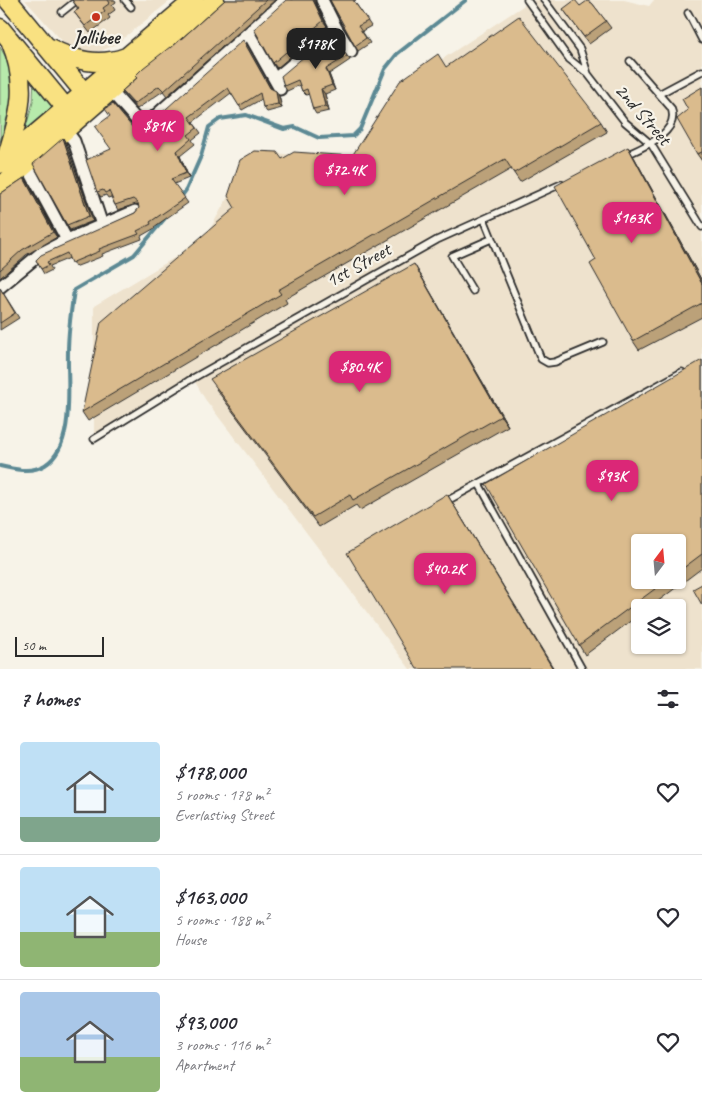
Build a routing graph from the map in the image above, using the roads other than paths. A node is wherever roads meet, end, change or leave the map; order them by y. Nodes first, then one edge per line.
1 (8, 0) edge
2 (77, 0) edge
3 (125, 0) edge
4 (194, 0) edge
5 (215, 0) edge
6 (285, 0) edge
7 (322, 0) edge
8 (544, 0) edge
9 (529, 3) edge
10 (131, 7) dead end
11 (62, 12) dead end
12 (688, 13) dead end
13 (336, 28) junction
14 (5, 34) edge
15 (249, 34) junction
16 (702, 40) edge
17 (45, 45) junction
18 (351, 52) dead end
19 (128, 57) junction
20 (630, 61) dead end
21 (702, 71) edge
22 (588, 74) junction
23 (276, 78) junction
24 (280, 89) dead end
25 (110, 90) junction
26 (659, 94) junction
27 (89, 99) junction
28 (69, 119) junction
29 (651, 144) junction
30 (620, 157) edge
31 (3, 162) edge
32 (26, 164) junction
33 (567, 181) edge
34 (0, 187) edge
35 (135, 212) edge
36 (484, 219) junction
37 (102, 225) junction
38 (702, 227) edge
39 (491, 239) junction
40 (67, 240) junction
41 (0, 287) edge
42 (473, 291) dead end
43 (603, 342) dead end
44 (685, 370) edge
45 (94, 439) dead end
46 (479, 484) junction
47 (435, 508) edge
48 (582, 669) edge

1 - 17 highway
2 - 11 lane
3 - 10 lane
4 - 19 highway
5 - 25 highway
6 - 15 street
7 - 13 street
8 - 22 lane
9 - 22 lane
12 - 16 lane
13 - 18 street
13 - 23 street
14 - 28 highway
14 - 31 highway
15 - 23 street
15 - 25 street
17 - 19 highway
17 - 27 highway
19 - 27 highway
20 - 26 lane
21 - 26 lane
22 - 29 lane, 2nd Street
23 - 24 street
25 - 27 highway
26 - 29 lane
27 - 28 highway
28 - 31 highway
28 - 32 highway
28 - 37 street
29 - 30 lane
29 - 38 lane, 2nd Street
32 - 34 highway
32 - 40 street
33 - 36 lane, 1st Street
35 - 37 street
36 - 39 lane
36 - 45 lane, 1st Street
37 - 40 street
39 - 42 lane
39 - 43 lane
40 - 41 street
44 - 46 lane
46 - 47 lane
46 - 48 lane

